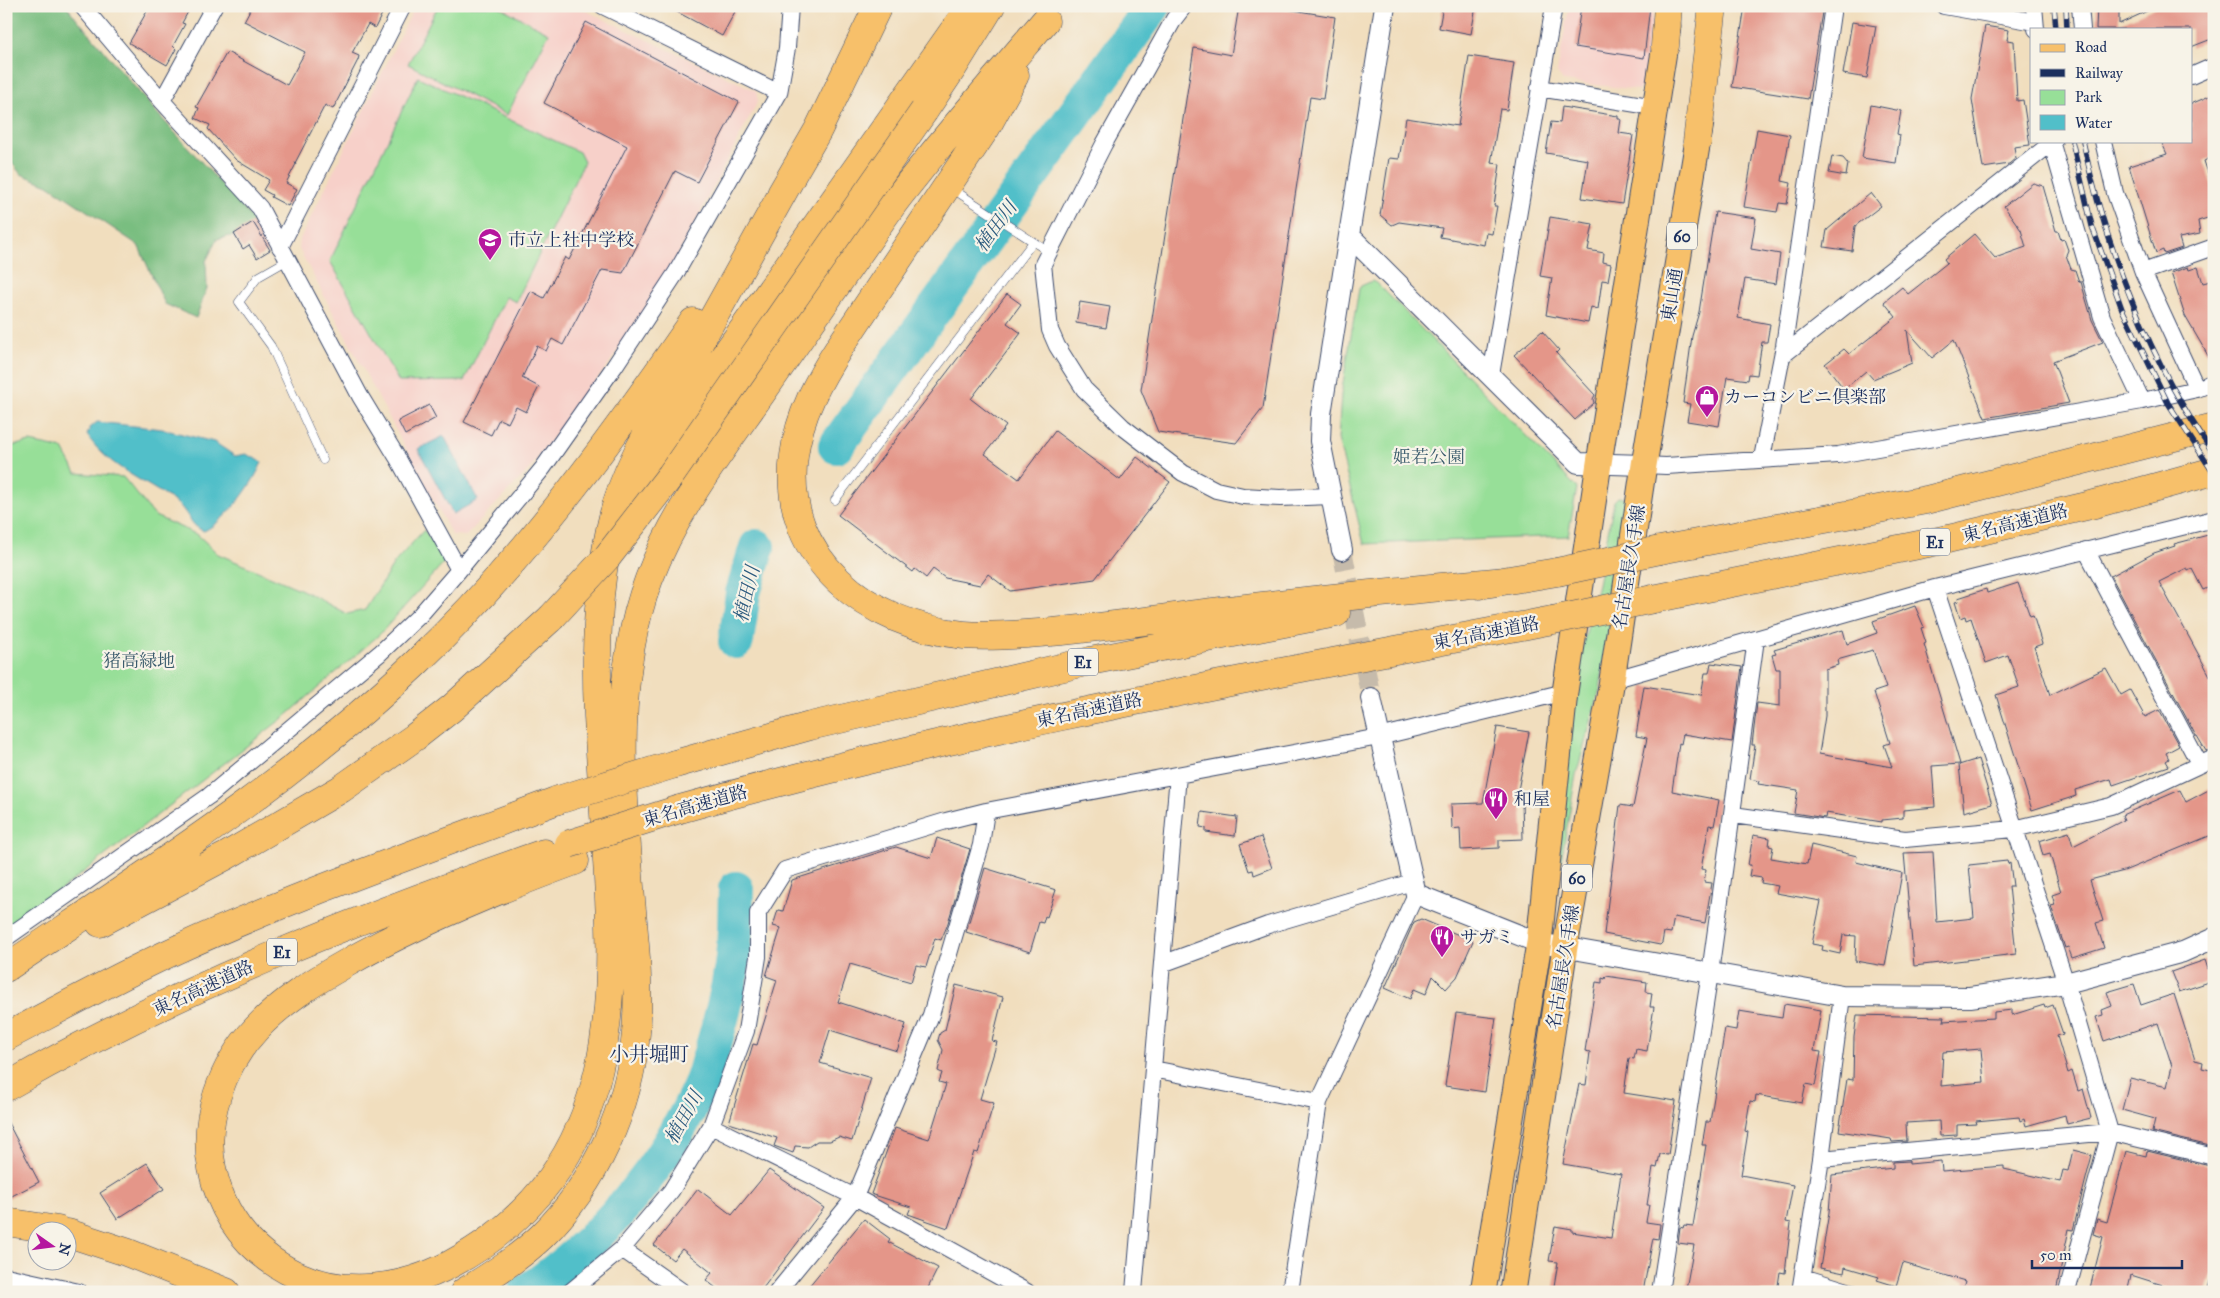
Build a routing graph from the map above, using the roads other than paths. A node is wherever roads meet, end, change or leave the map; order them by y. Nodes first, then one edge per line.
1 (82, 6) edge
2 (214, 6) edge
3 (403, 6) edge
4 (603, 6) edge
5 (790, 6) edge
6 (878, 6) edge
7 (971, 6) edge
8 (991, 6) edge
9 (1184, 6) edge
10 (1385, 6) edge
11 (1554, 6) edge
12 (1670, 6) edge
13 (1713, 6) edge
14 (1719, 6) edge
15 (1833, 6) edge
16 (1944, 6) edge
17 (2080, 6) edge
18 (1049, 13) edge
19 (2035, 19) edge
20 (2082, 28) edge
21 (1665, 46) joint
22 (2214, 66) edge
23 (2192, 76) edge
24 (1540, 88) junction
25 (779, 93) junction
26 (162, 101) junction
27 (1655, 107) junction
28 (1697, 142) junction
29 (2052, 142) edge
30 (2103, 142) edge
31 (791, 178) junction
32 (948, 186) junction
33 (1350, 236) junction
34 (1033, 242) junction
35 (2214, 247) edge
36 (1048, 252) junction
37 (283, 254) junction
38 (2143, 272) junction
39 (1782, 356) junction
40 (1490, 375) junction
41 (2214, 382) edge
42 (2197, 389) junction
43 (2142, 400) junction
44 (2214, 427) edge
45 (1762, 458) junction
46 (323, 460) dead end
47 (1599, 463) junction
48 (1644, 465) junction
49 (2214, 472) edge
50 (1331, 496) junction
51 (835, 500) dead end
52 (2214, 519) edge
53 (1342, 550) tunnel mouth
54 (2086, 550) junction
55 (459, 570) junction
56 (1495, 582) junction
57 (1935, 588) junction
58 (1756, 638) junction
59 (1612, 680) junction
60 (597, 691) junction
61 (1566, 692) junction
62 (1371, 698) tunnel mouth
63 (1379, 737) junction
64 (2207, 761) edge
65 (1178, 775) junction
66 (986, 811) junction
67 (1733, 815) junction
68 (2014, 829) junction
69 (572, 852) junction
70 (1414, 888) junction
71 (6, 938) edge
72 (2214, 938) edge
73 (1539, 943) junction
74 (1565, 947) junction
75 (1162, 964) junction
76 (6, 968) edge
77 (6, 973) edge
78 (1710, 973) junction
79 (2066, 982) junction
80 (1842, 996) junction
81 (6, 1037) edge
82 (1153, 1070) junction
83 (6, 1087) edge
84 (1319, 1102) junction
85 (711, 1126) junction
86 (2110, 1132) junction
87 (2214, 1157) edge
88 (1821, 1159) junction
89 (855, 1197) junction
90 (6, 1222) edge
91 (28, 1225) edge
92 (78, 1236) edge
93 (622, 1249) junction
94 (14, 1277) edge
95 (1801, 1285) edge
96 (12, 1292) edge
97 (79, 1292) edge
98 (226, 1292) edge
99 (464, 1292) edge
100 (570, 1292) edge
101 (683, 1292) edge
102 (777, 1292) edge
103 (1027, 1292) edge
104 (1134, 1292) edge
105 (1290, 1292) edge
106 (1483, 1292) edge
107 (1514, 1292) edge
108 (1660, 1292) edge
109 (1851, 1292) edge
110 (2068, 1292) edge

1 - 26 street
2 - 26 street
3 - 37 street
4 - 25 street
5 - 25 street
6 - 31 highway
7 - 60 highway
8 - 77 highway, bridge
9 - 36 street
10 - 33 street
11 - 24 street
12 - 21 highway
13 - 28 highway
14 - 28 main road, 東山通 / 60
15 - 39 street
16 - 19 street
17 - 20 street
18 - 32 highway
18 - 99 highway
21 - 27 main road, 60
22 - 23 street
24 - 27 street
24 - 40 street
25 - 55 street
26 - 37 street
27 - 47 main road, 60
28 - 48 main road, 東山通 / 60
29 - 39 street
29 - 43 street
30 - 38 street
31 - 60 highway
31 - 76 highway
32 - 34 lane
32 - 56 highway
33 - 40 street
33 - 50 street
34 - 36 lane
34 - 51 lane
35 - 38 street
36 - 50 street
37 - 46 lane
37 - 55 street
38 - 42 street
39 - 45 street
40 - 47 street
41 - 42 street
42 - 43 street
43 - 45 street
44 - 56 highway, E1, bridge
45 - 48 street
47 - 48 street
47 - 61 main road, 名古屋長久手線 / 60
48 - 59 main road, 名古屋長久手線 / 60
49 - 69 highway, 東名高速道路 / E1, bridge
50 - 53 street
52 - 54 street
54 - 57 street
54 - 64 street
55 - 71 street
56 - 81 highway, E1, bridge
57 - 58 street
57 - 68 street
58 - 59 street
58 - 67 street
59 - 74 main road, 名古屋長久手線 / 60
60 - 69 highway
61 - 63 street
61 - 73 main road, 名古屋長久手線 / 60
62 - 63 street
63 - 65 street
63 - 70 street
64 - 68 street
65 - 66 street
65 - 75 street
66 - 85 street
66 - 89 street
67 - 68 street
67 - 78 street
68 - 79 street
69 - 83 highway, 東名高速道路 / E1
70 - 73 street
70 - 75 street
70 - 84 street
72 - 79 street
73 - 74 street
73 - 106 main road, 名古屋長久手線 / 60
74 - 78 street
74 - 107 main road, 名古屋長久手線 / 60
75 - 82 street
78 - 80 street
78 - 108 street
79 - 80 street
79 - 86 street
80 - 88 street
82 - 84 street
82 - 104 street
84 - 105 street
85 - 89 street
85 - 93 street
86 - 87 street
86 - 88 street
86 - 110 street
88 - 95 street
89 - 102 street
89 - 103 street
90 - 91 highway
92 - 98 highway
93 - 100 street
93 - 101 street
94 - 96 street
94 - 97 street
95 - 109 street

